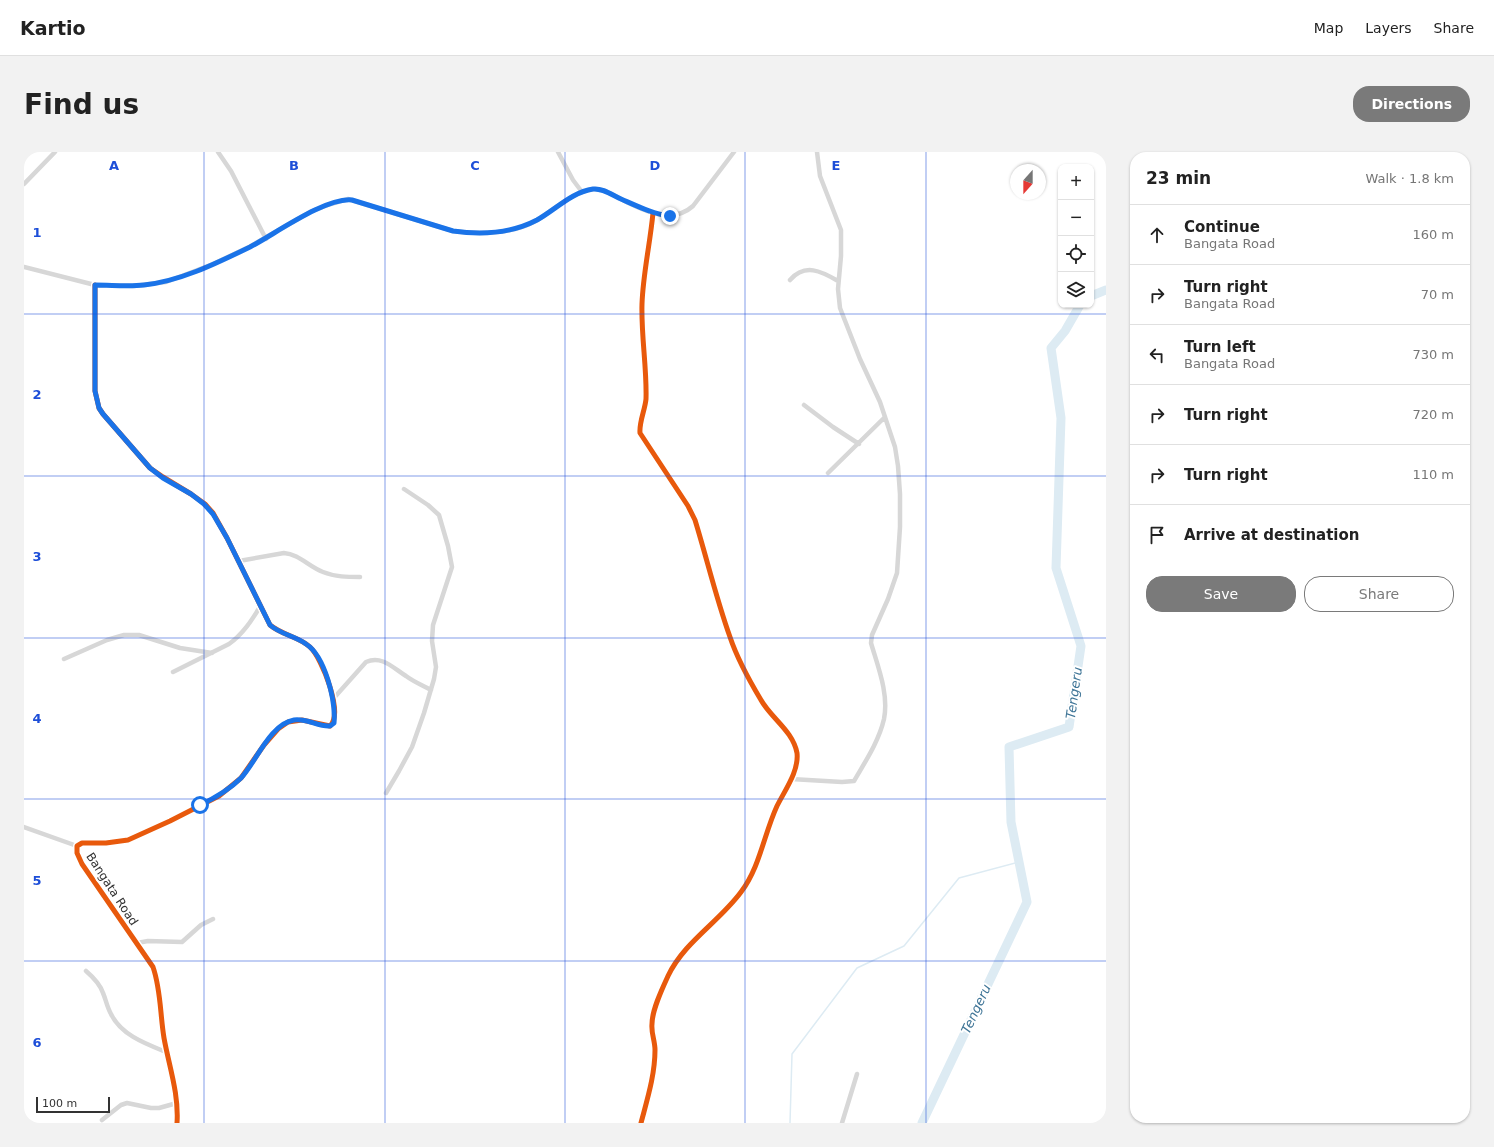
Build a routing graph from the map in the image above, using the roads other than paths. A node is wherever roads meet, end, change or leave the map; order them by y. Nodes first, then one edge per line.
1 (55, 152) edge
2 (218, 152) edge
3 (558, 152) edge
4 (734, 152) edge
5 (817, 152) edge
6 (24, 184) edge
7 (582, 192) junction
8 (653, 213) junction
9 (266, 239) junction
10 (24, 267) edge
11 (790, 280) dead end
12 (838, 281) junction
13 (95, 285) junction
14 (804, 406) dead end
15 (885, 417) junction
16 (859, 444) junction
17 (828, 473) dead end
18 (404, 489) dead end
19 (239, 561) junction
20 (360, 577) dead end
21 (261, 605) junction
22 (212, 653) junction
23 (64, 659) dead end
24 (174, 672) dead end
25 (431, 690) junction
26 (334, 699) junction
27 (791, 779) junction
28 (386, 793) dead end
29 (24, 827) edge
30 (77, 846) junction
31 (213, 919) dead end
32 (137, 943) junction
33 (86, 971) dead end
34 (166, 1052) junction
35 (857, 1074) dead end
36 (177, 1103) junction
37 (102, 1120) dead end
38 (177, 1123) edge
39 (641, 1123) edge
40 (842, 1123) edge

1 - 6 street
2 - 9 street
3 - 7 street
4 - 8 street
5 - 12 street
7 - 8 street
7 - 9 street
8 - 27 street
9 - 13 street
10 - 13 street
11 - 12 street
12 - 15 street
13 - 19 street, Bangata Road
14 - 16 street
15 - 16 street
15 - 27 street
16 - 17 street
18 - 25 street
19 - 20 street
19 - 21 street, Bangata Road
21 - 22 street
21 - 26 street, Bangata Road
22 - 23 street
22 - 24 street
25 - 26 street
25 - 28 street
26 - 30 street, Bangata Road
27 - 39 street
29 - 30 street
30 - 32 street, Bangata Road
31 - 32 street
32 - 34 street, Bangata Road
33 - 34 street
34 - 36 street, Bangata Road
35 - 40 street
36 - 37 street
36 - 38 street, Bangata Road

